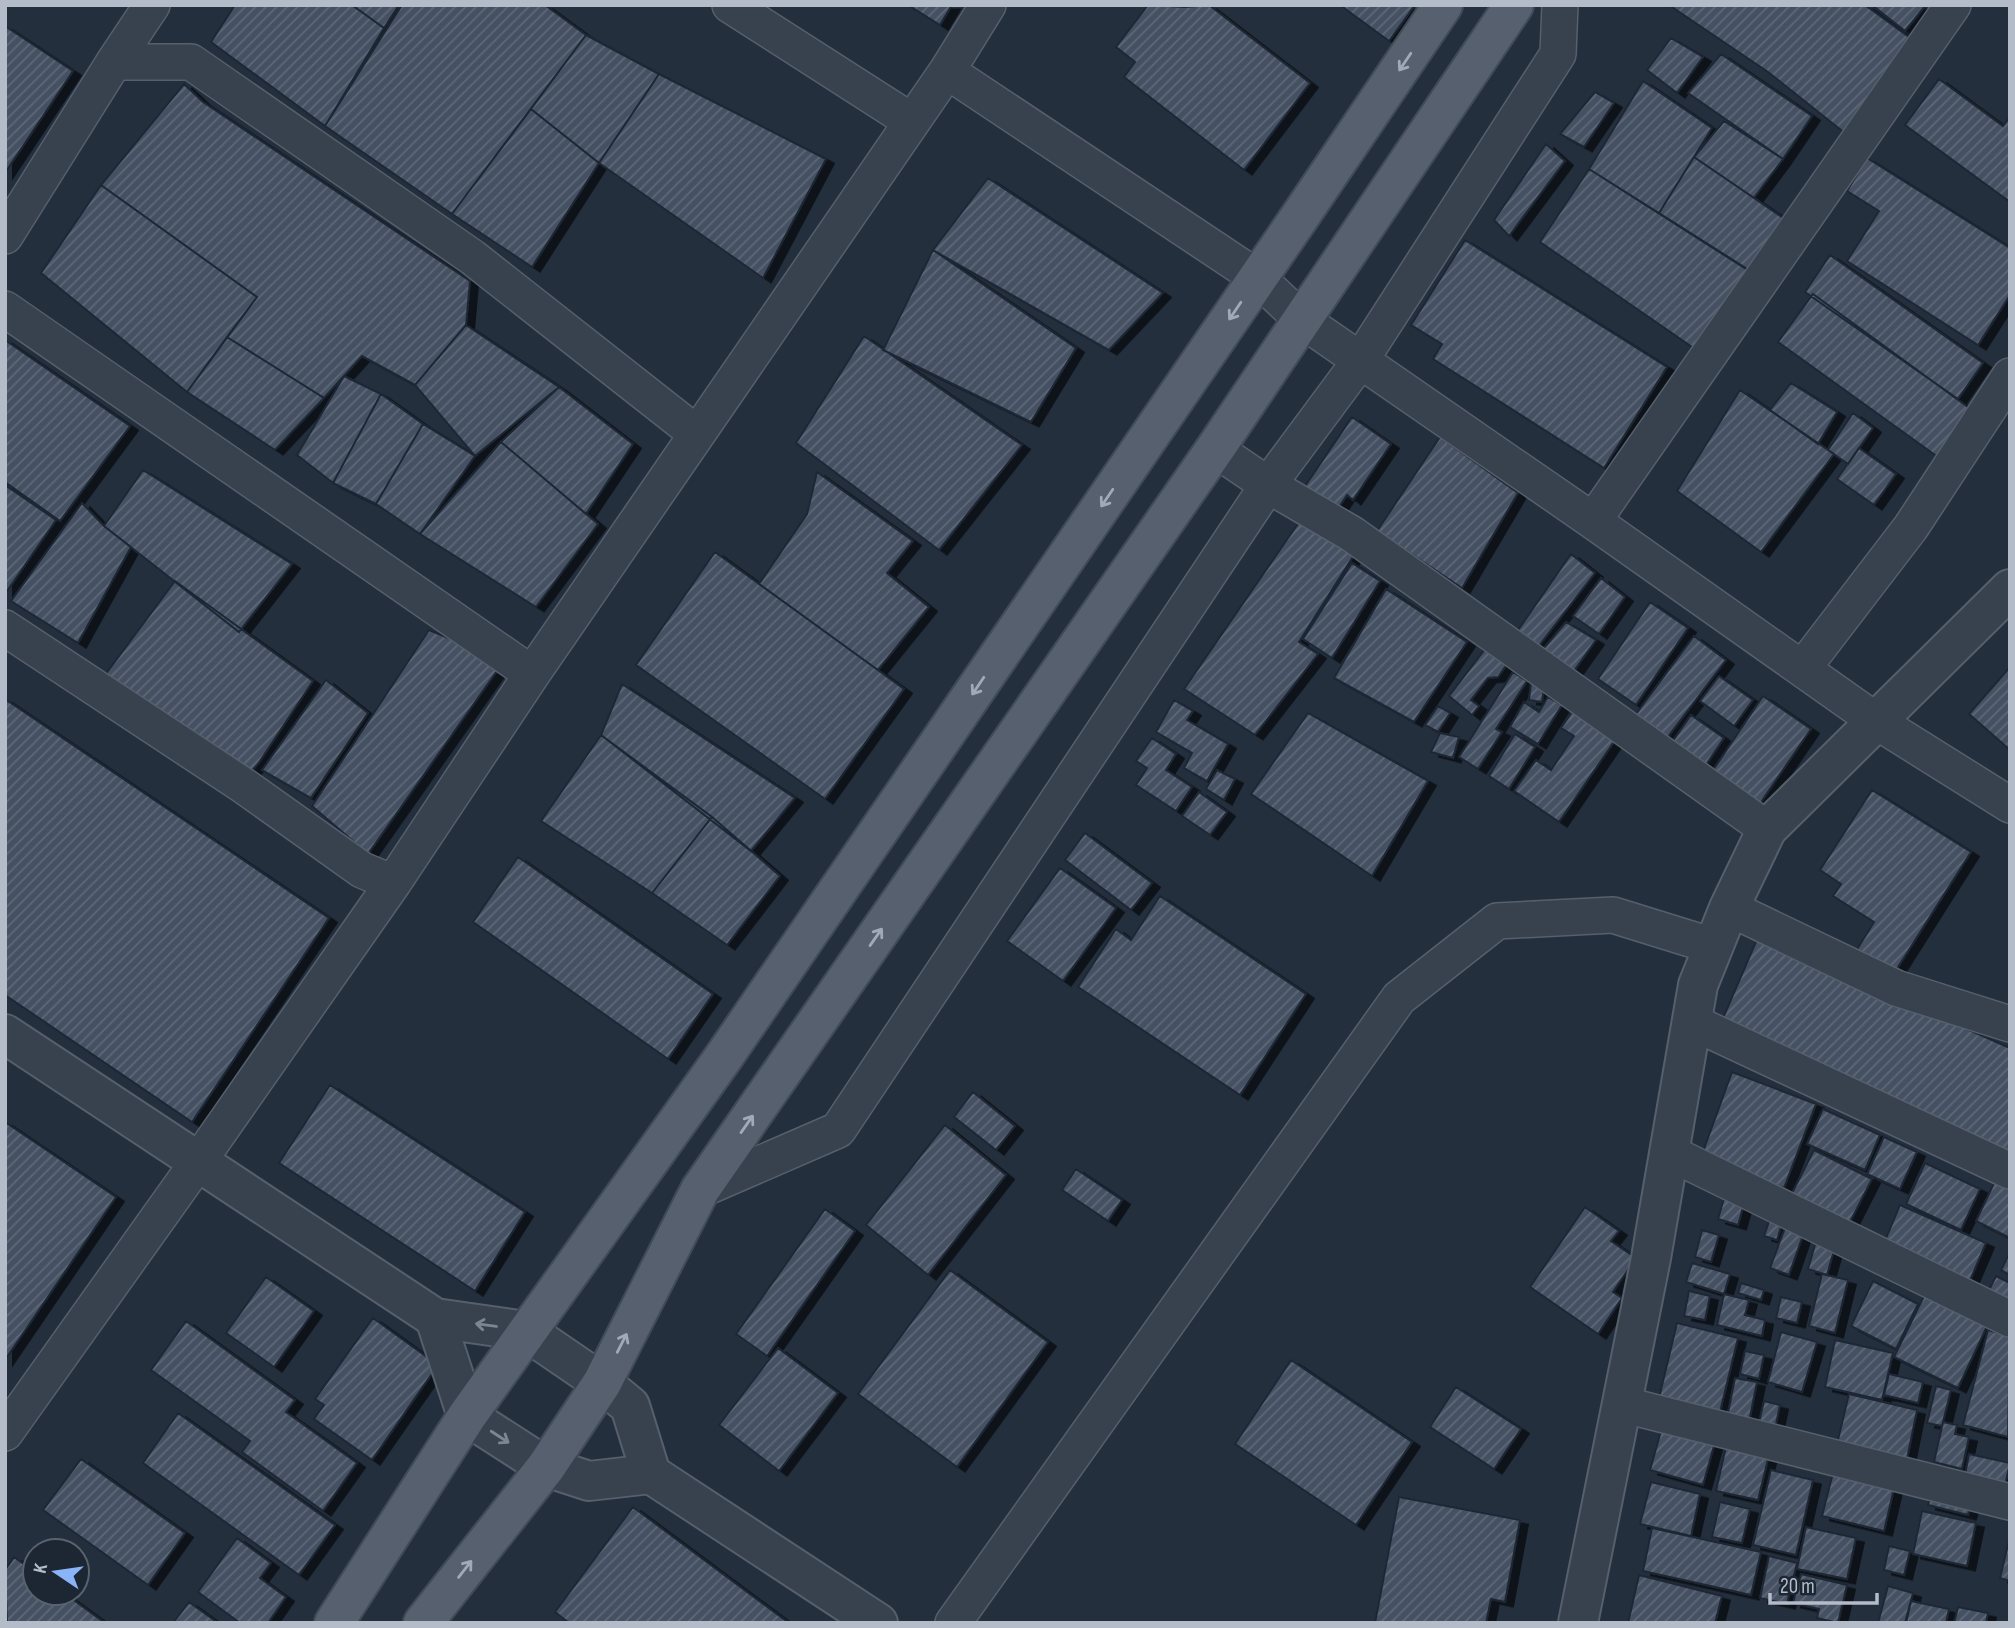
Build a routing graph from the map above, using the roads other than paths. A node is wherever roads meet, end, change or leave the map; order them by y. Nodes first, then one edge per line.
1 (152, 5) edge
2 (730, 5) edge
3 (988, 5) edge
4 (1443, 5) edge
5 (1514, 5) edge
6 (1560, 5) edge
7 (1953, 5) edge
8 (114, 62) junction
9 (947, 71) junction
10 (911, 121) junction
11 (5, 236) edge
12 (1258, 278) junction
13 (5, 309) edge
14 (1302, 320) junction
15 (1360, 361) junction
16 (2010, 376) edge
17 (697, 434) junction
18 (1215, 449) junction
19 (1268, 485) junction
20 (1593, 521) junction
21 (2010, 589) edge
22 (5, 628) edge
23 (1803, 668) junction
24 (532, 674) junction
25 (1876, 721) junction
26 (2010, 805) edge
27 (1767, 829) junction
28 (393, 883) junction
29 (1729, 908) junction
30 (1713, 946) junction
31 (1692, 1022) junction
32 (2010, 1024) edge
33 (5, 1034) edge
34 (1668, 1152) junction
35 (198, 1162) junction
36 (2010, 1171) edge
37 (700, 1190) junction
38 (435, 1318) junction
39 (2010, 1319) edge
40 (526, 1331) junction
41 (602, 1383) junction
42 (1621, 1404) junction
43 (467, 1416) junction
44 (5, 1433) edge
45 (546, 1467) junction
46 (651, 1474) junction
47 (2010, 1502) edge
48 (334, 1623) edge
49 (423, 1623) edge
50 (878, 1623) edge
51 (953, 1623) edge
52 (1578, 1623) edge

1 - 8 street
2 - 10 street
3 - 9 street
4 -> 12 main road
5 - 14 main road
6 - 15 street
7 - 20 street
8 - 11 street
8 - 17 street
9 - 10 street
9 - 12 street
10 - 17 street
12 - 14 street
12 -> 40 main road
13 - 24 street
14 - 15 street
14 - 18 main road
15 - 19 street
15 - 20 street
16 - 23 street
17 - 24 street
18 - 19 street
37 -> 18 main road
19 - 27 street
19 - 37 street
20 - 23 street
21 - 25 street
22 - 28 street
23 - 25 street
24 - 28 street
25 - 26 street
25 - 27 street
27 - 29 street
28 - 35 street
29 - 30 street
29 - 32 street
30 - 31 street
30 - 51 street
31 - 34 street
31 - 36 street
33 - 35 street
34 - 39 street
34 - 42 street
35 - 38 street
35 - 44 street
41 -> 37 main road
40 -> 38 street
38 - 43 street
40 - 41 street
40 - 43 main road
41 - 45 main road
41 - 46 street
42 - 47 street
42 - 52 street
43 -> 45 street
43 - 48 main road
45 - 46 street
49 -> 45 main road
46 - 50 street

